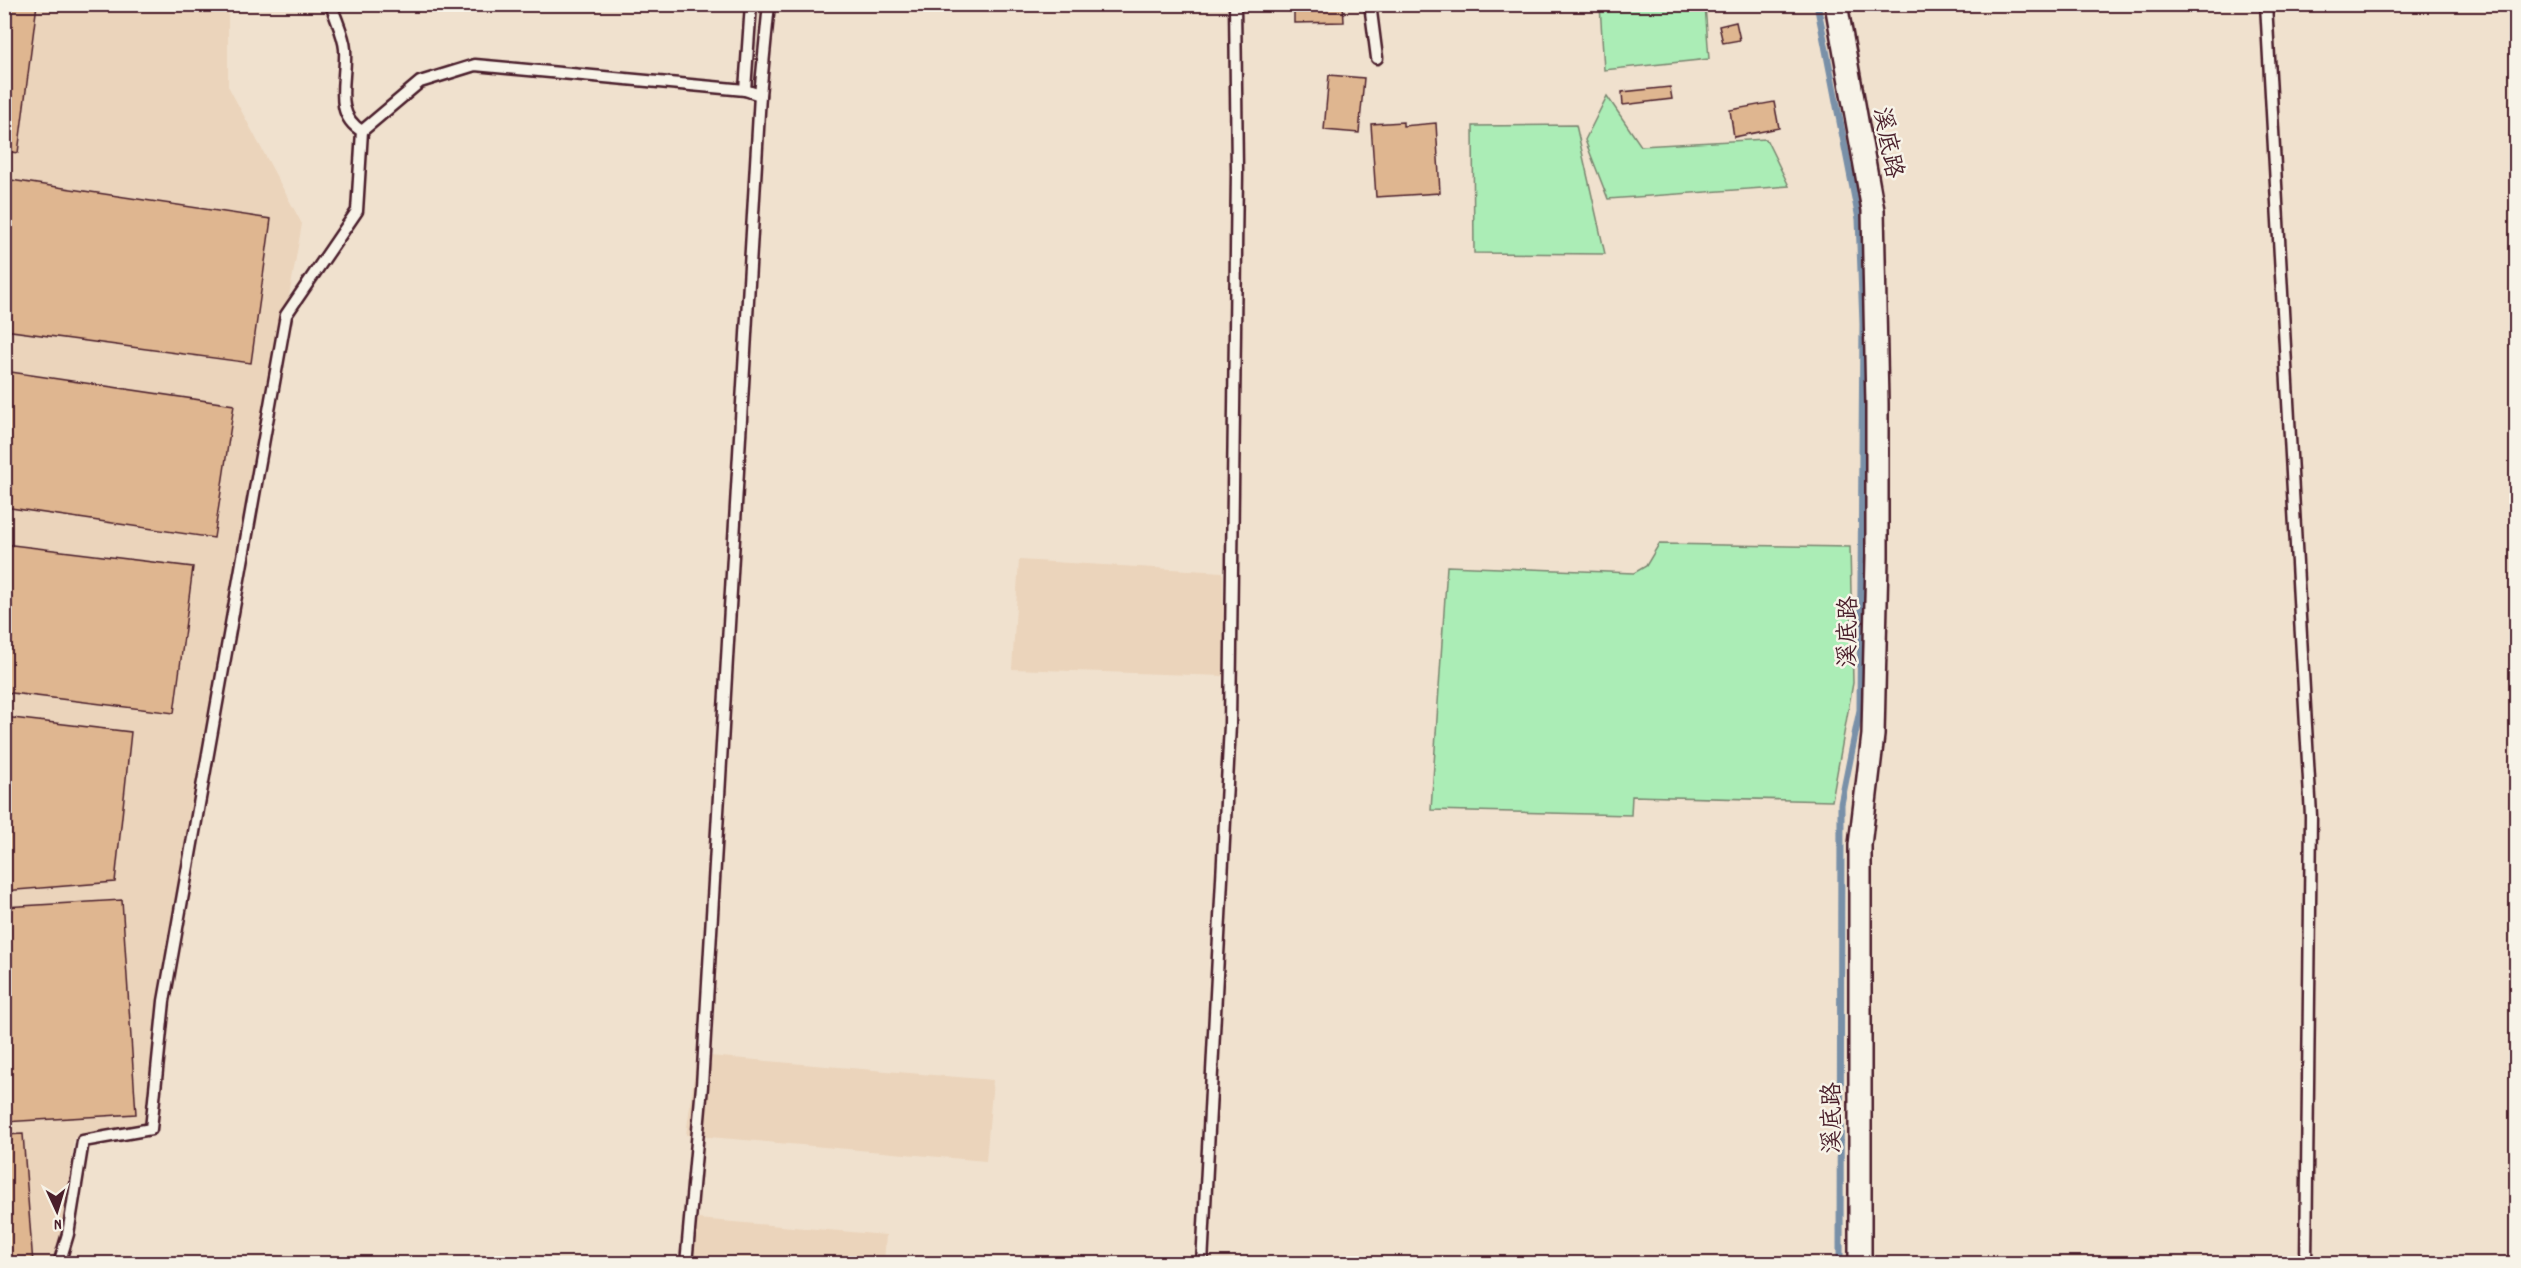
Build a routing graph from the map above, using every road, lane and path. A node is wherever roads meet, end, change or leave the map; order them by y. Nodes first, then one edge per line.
1 (331, 4) edge
2 (751, 4) edge
3 (769, 4) edge
4 (1235, 4) edge
5 (1370, 4) edge
6 (1836, 4) edge
7 (2266, 4) edge
8 (1377, 58) dead end
9 (745, 90) junction
10 (760, 95) junction
11 (362, 132) junction
12 (59, 1263) edge
13 (686, 1263) edge
14 (1202, 1263) edge
15 (1860, 1263) edge
16 (2306, 1263) edge

1 - 11 lane
2 - 9 lane
3 - 10 lane
4 - 14 lane
5 - 8 lane
6 - 15 street, 溪底路
7 - 16 lane
9 - 10 lane
9 - 11 lane
10 - 13 lane
11 - 12 lane

